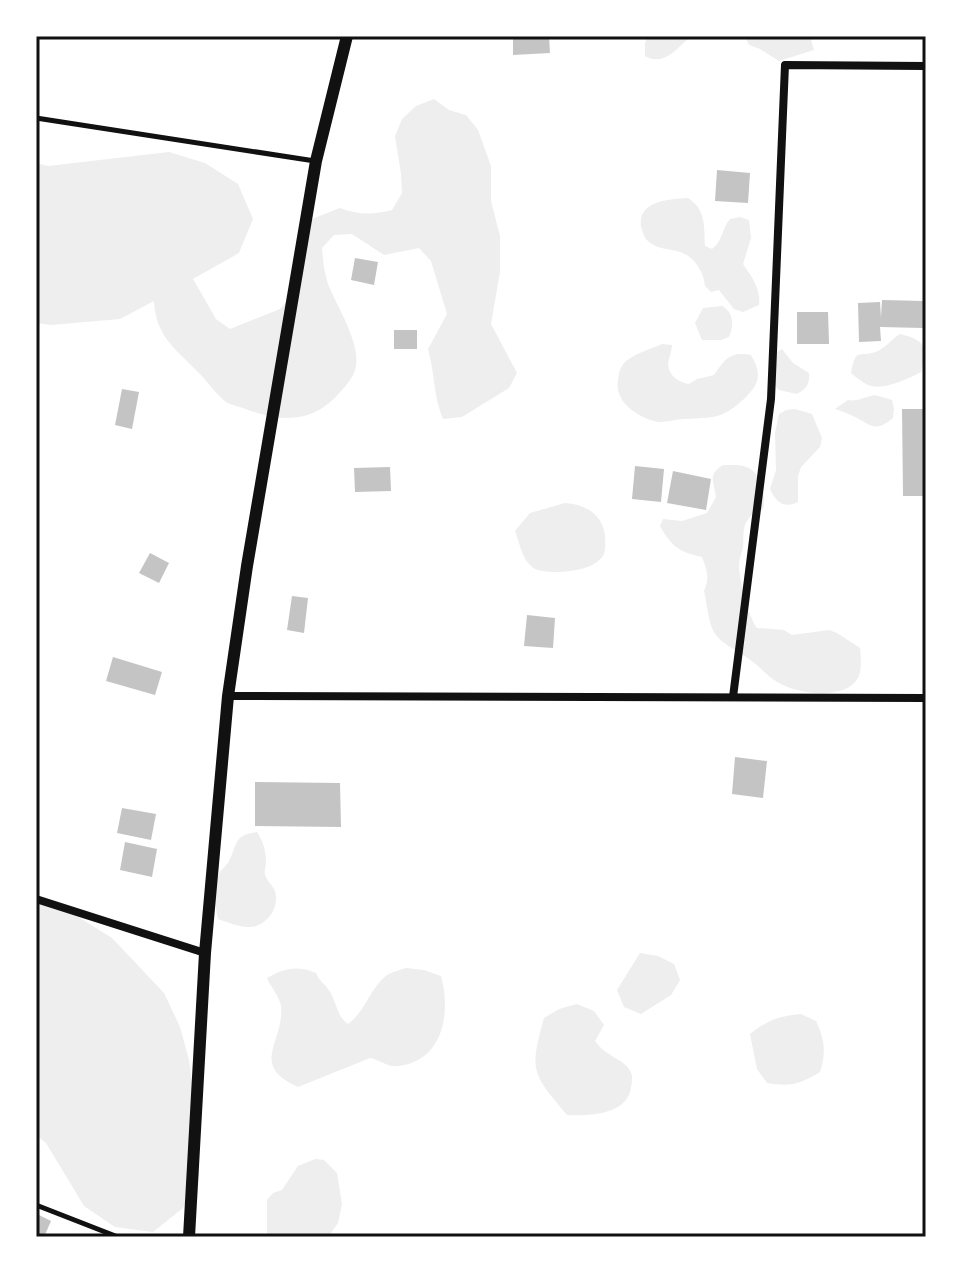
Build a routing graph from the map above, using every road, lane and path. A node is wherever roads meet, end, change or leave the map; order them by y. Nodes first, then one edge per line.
1 (347, 36) edge
2 (926, 66) edge
3 (36, 118) edge
4 (316, 161) junction
5 (228, 696) junction
6 (733, 697) junction
7 (926, 698) edge
8 (36, 899) edge
9 (205, 953) junction
10 (36, 1205) edge
11 (118, 1237) edge
12 (189, 1237) edge

1 - 4 street
2 - 6 street
3 - 4 lane
4 - 5 street
5 - 6 street
5 - 9 street
6 - 7 street
8 - 9 street
9 - 12 street
10 - 11 lane

